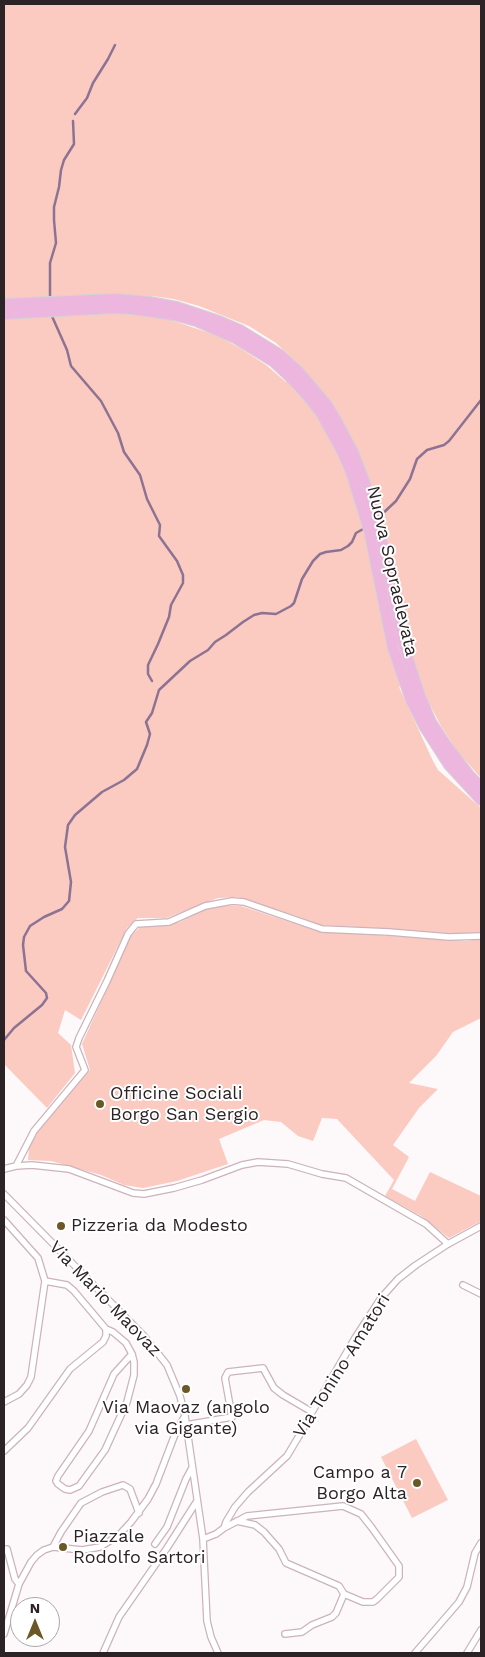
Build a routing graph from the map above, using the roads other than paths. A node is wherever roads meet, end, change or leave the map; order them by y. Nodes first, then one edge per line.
1 (4, 304) edge
2 (149, 306) junction
3 (4, 314) edge
4 (410, 683) junction
5 (481, 787) edge
6 (481, 800) edge
7 (481, 936) edge
8 (16, 1166) junction
9 (4, 1169) edge
10 (4, 1194) edge
11 (4, 1220) edge
12 (481, 1226) edge
13 (448, 1244) junction
14 (45, 1280) junction
15 (463, 1285) dead end
16 (481, 1294) edge
17 (106, 1329) junction
18 (132, 1354) junction
19 (4, 1402) edge
20 (312, 1412) junction
21 (185, 1416) junction
22 (186, 1425) junction
23 (4, 1451) edge
24 (192, 1468) junction
25 (197, 1501) junction
26 (139, 1513) junction
27 (237, 1521) junction
28 (224, 1528) junction
29 (203, 1538) junction
30 (481, 1543) edge
31 (155, 1544) dead end
32 (53, 1548) junction
33 (4, 1549) edge
34 (19, 1584) junction
35 (344, 1594) junction
36 (481, 1630) edge
37 (4, 1634) edge
38 (285, 1634) dead end
39 (102, 1653) edge
40 (218, 1653) edge
41 (416, 1653) edge
42 (467, 1653) edge

1 - 2 highway, Nuova Sopraelevata
2 - 3 highway, Nuova Sopraelevata
2 - 4 highway, Nuova Sopraelevata
4 - 5 highway, Nuova Sopraelevata
4 - 6 highway, Nuova Sopraelevata
7 - 8 street
8 - 9 street
8 - 13 street
10 - 21 street, Via Mario Maovaz
11 - 14 street
12 - 13 street, Via Tonino Amatori
13 - 20 street, Via Tonino Amatori
14 - 17 street
14 - 19 street
15 - 16 street
17 - 18 street
17 - 23 street
18 - 18 street
20 - 22 street
20 - 28 street, Via Tonino Amatori
21 - 22 street, Via Mario Maovaz
21 - 26 street
22 - 24 street, Via Mario Maovaz
24 - 25 street, Via Mario Maovaz
24 - 31 street
25 - 29 street, Via Mario Maovaz
25 - 39 street
26 - 32 street
26 - 32 street
27 - 28 street
27 - 35 street
27 - 35 street
28 - 29 street
29 - 40 street, Via Mario Maovaz
30 - 41 street
32 - 34 street
33 - 34 street
34 - 37 street
35 - 38 street
36 - 42 street

